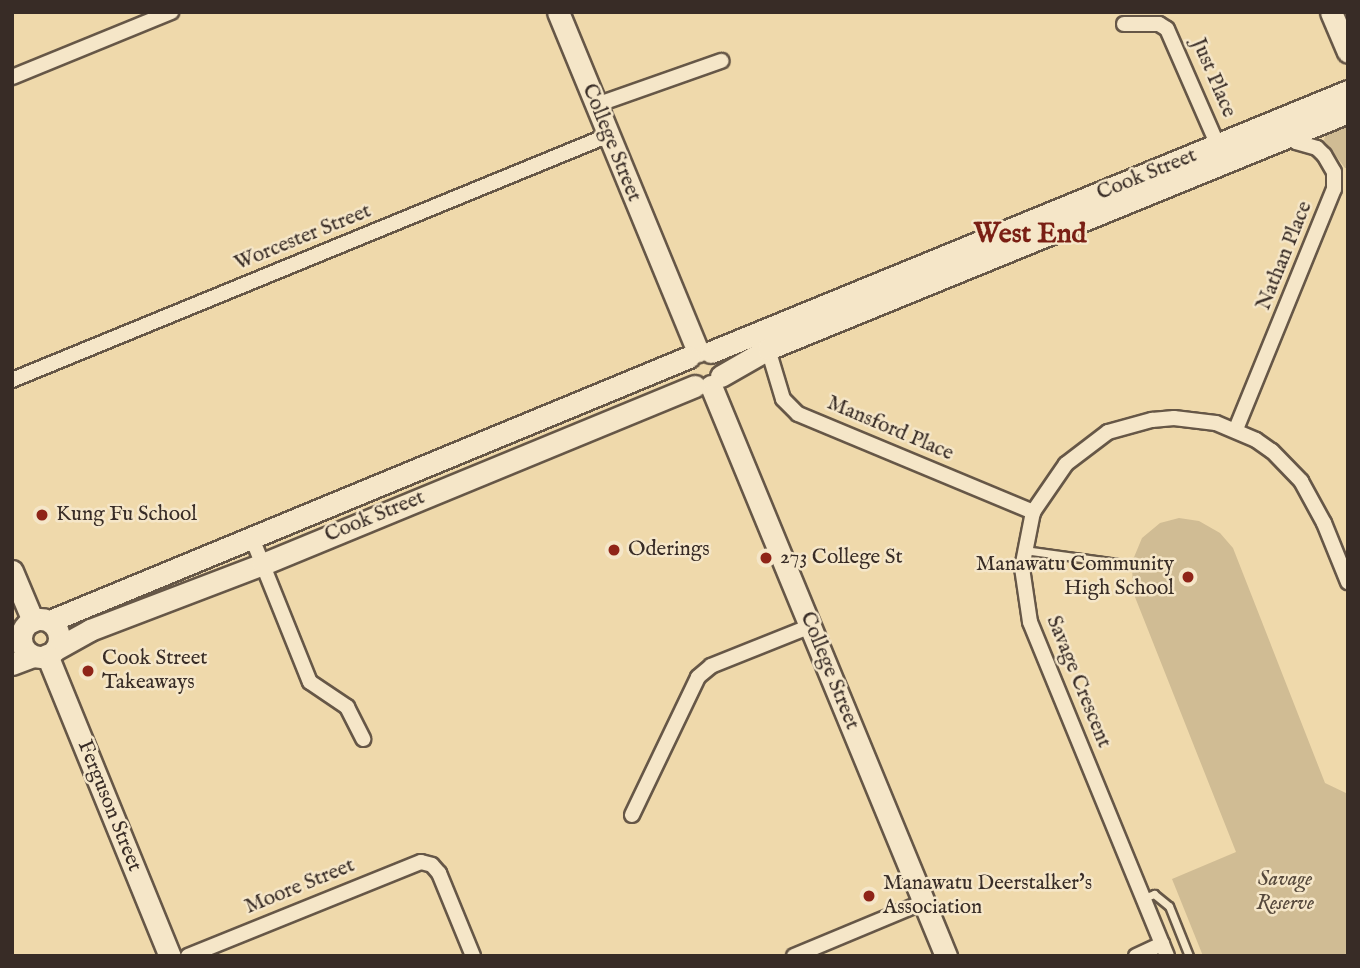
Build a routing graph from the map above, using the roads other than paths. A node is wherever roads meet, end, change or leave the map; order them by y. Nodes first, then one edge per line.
1 (171, 12) edge
2 (558, 12) edge
3 (1331, 12) edge
4 (1124, 24) dead end
5 (1348, 52) edge
6 (721, 61) dead end
7 (12, 77) edge
8 (1348, 91) edge
9 (596, 105) junction
10 (1348, 112) edge
11 (1285, 125) junction
12 (609, 135) junction
13 (1218, 146) junction
14 (1036, 230) junction
15 (777, 339) junction
16 (699, 353) junction
17 (12, 380) edge
18 (709, 382) junction
19 (1236, 429) junction
20 (1033, 513) junction
21 (252, 538) junction
22 (1023, 550) junction
23 (263, 564) junction
24 (1132, 565) dead end
25 (12, 571) edge
26 (1348, 582) edge
27 (30, 625) edge
28 (811, 626) junction
29 (45, 653) junction
30 (12, 664) edge
31 (363, 739) dead end
32 (632, 815) dead end
33 (1144, 898) junction
34 (924, 902) junction
35 (1165, 950) edge
36 (170, 956) edge
37 (188, 956) edge
38 (473, 956) edge
39 (794, 956) edge
40 (946, 956) edge
41 (1136, 956) edge
42 (1189, 956) edge

1 - 7 street
2 - 9 street, College Street
3 - 5 street
4 - 13 street, Just Place
6 - 9 street
8 - 11 street, Cook Street
9 - 12 street, College Street
10 - 11 street, Cook Street
11 - 13 street, Cook Street
11 - 14 street, Cook Street
11 - 19 street, Nathan Place
12 - 16 street, College Street
12 - 17 street, Worcester Street
13 - 14 street, Cook Street
14 - 15 street, Cook Street
15 - 16 street, Cook Street
15 - 18 street, Cook Street
15 - 20 street, Mansford Place
16 - 18 street
16 - 18 street
16 - 21 street, Cook Street
18 - 23 street, Cook Street
18 - 28 street, College Street
19 - 20 street, Savage Crescent
19 - 26 street, Savage Crescent
20 - 22 street, Savage Crescent
21 - 23 street
21 - 27 street, Cook Street
22 - 24 lane
22 - 33 street, Savage Crescent
23 - 29 street, Cook Street
23 - 31 street
25 - 27 street
27 - 29 street
27 - 29 street
28 - 32 street
28 - 34 street, College Street
29 - 30 street, Cook Street
29 - 36 street, Ferguson Street
33 - 35 street, Savage Crescent
33 - 42 lane
34 - 39 street
34 - 40 street, College Street
35 - 41 street
37 - 38 street, Moore Street

